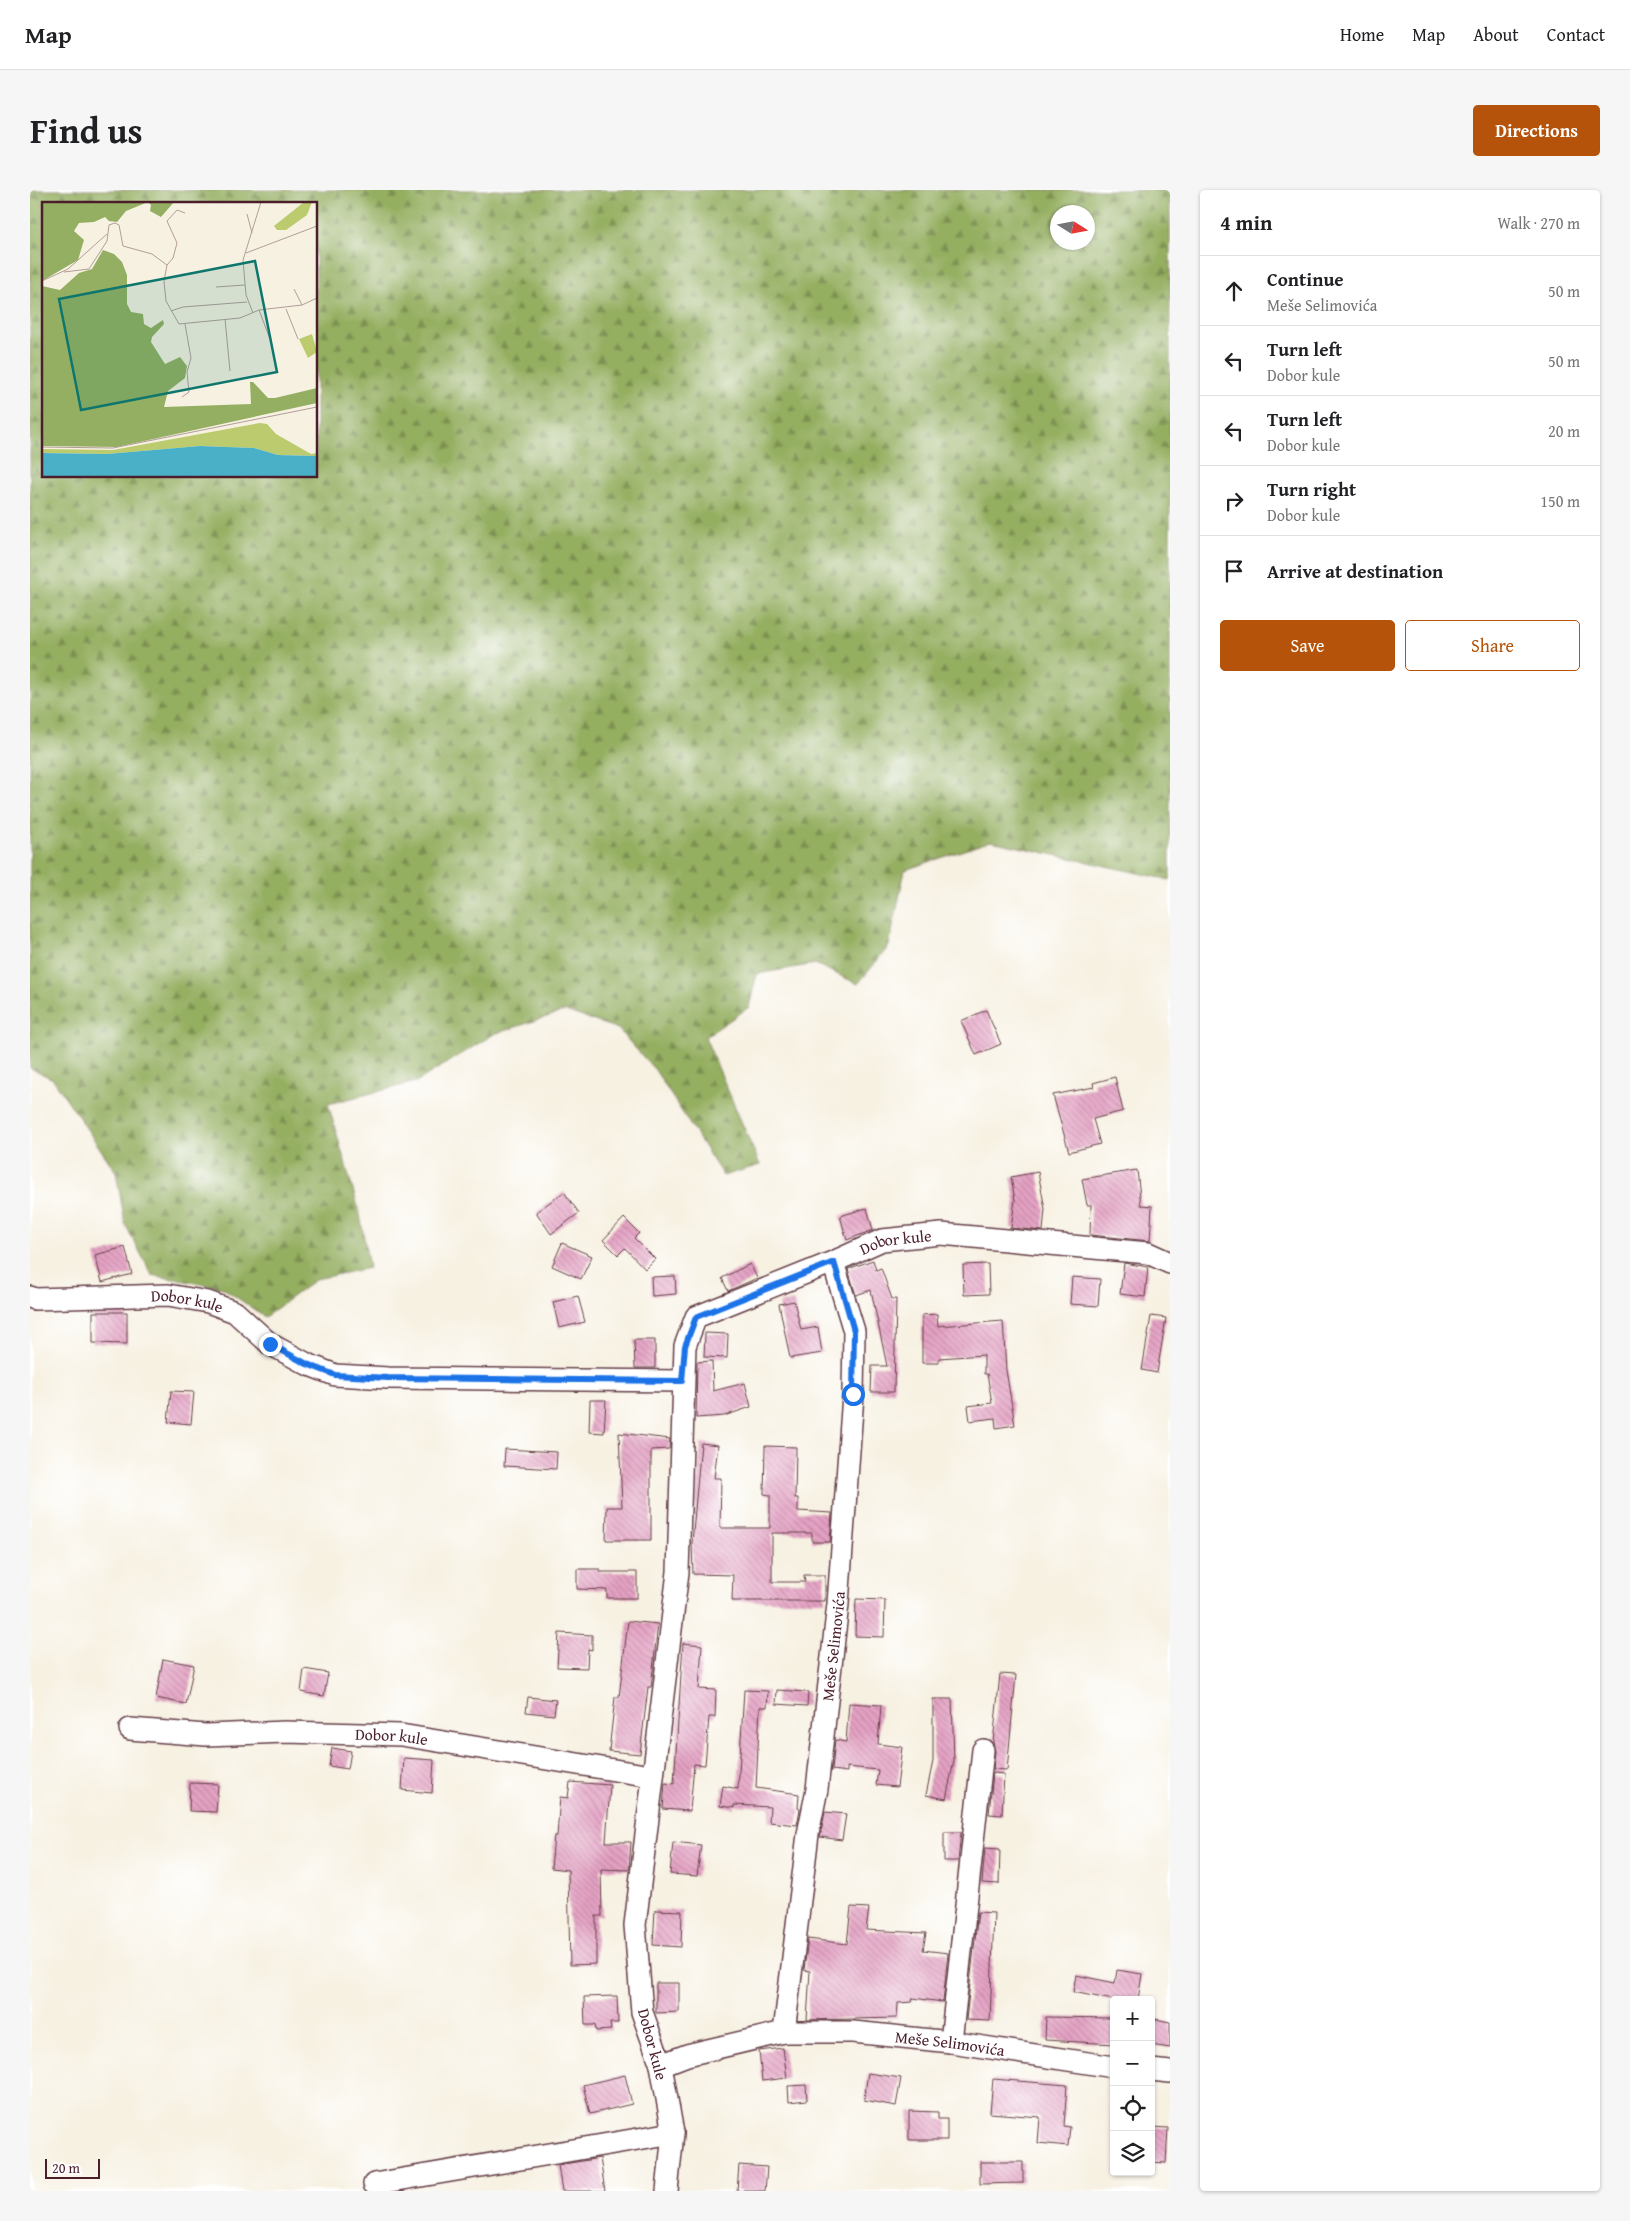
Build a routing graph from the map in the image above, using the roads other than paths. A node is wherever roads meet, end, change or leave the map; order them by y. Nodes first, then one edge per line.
1 (834, 1262) junction
2 (1170, 1263) edge
3 (30, 1296) edge
4 (682, 1381) junction
5 (130, 1729) dead end
6 (984, 1750) dead end
7 (652, 1776) junction
8 (784, 2032) junction
9 (951, 2042) junction
10 (661, 2065) junction
11 (1110, 2065) edge
12 (1155, 2070) edge
13 (1170, 2072) edge
14 (673, 2133) junction
15 (374, 2184) dead end
16 (667, 2191) edge

1 - 2 street, Dobor kule
1 - 4 street, Dobor kule
1 - 8 street, Meše Selimovića
3 - 4 street, Dobor kule
4 - 7 street, Dobor kule
5 - 7 street, Dobor kule
6 - 9 street
7 - 10 street, Dobor kule
8 - 9 street, Meše Selimovića
8 - 10 street, Meše Selimovića
9 - 11 street, Meše Selimovića
10 - 14 street, Dobor kule
12 - 13 street
14 - 15 street
14 - 16 street, Dobor kule

